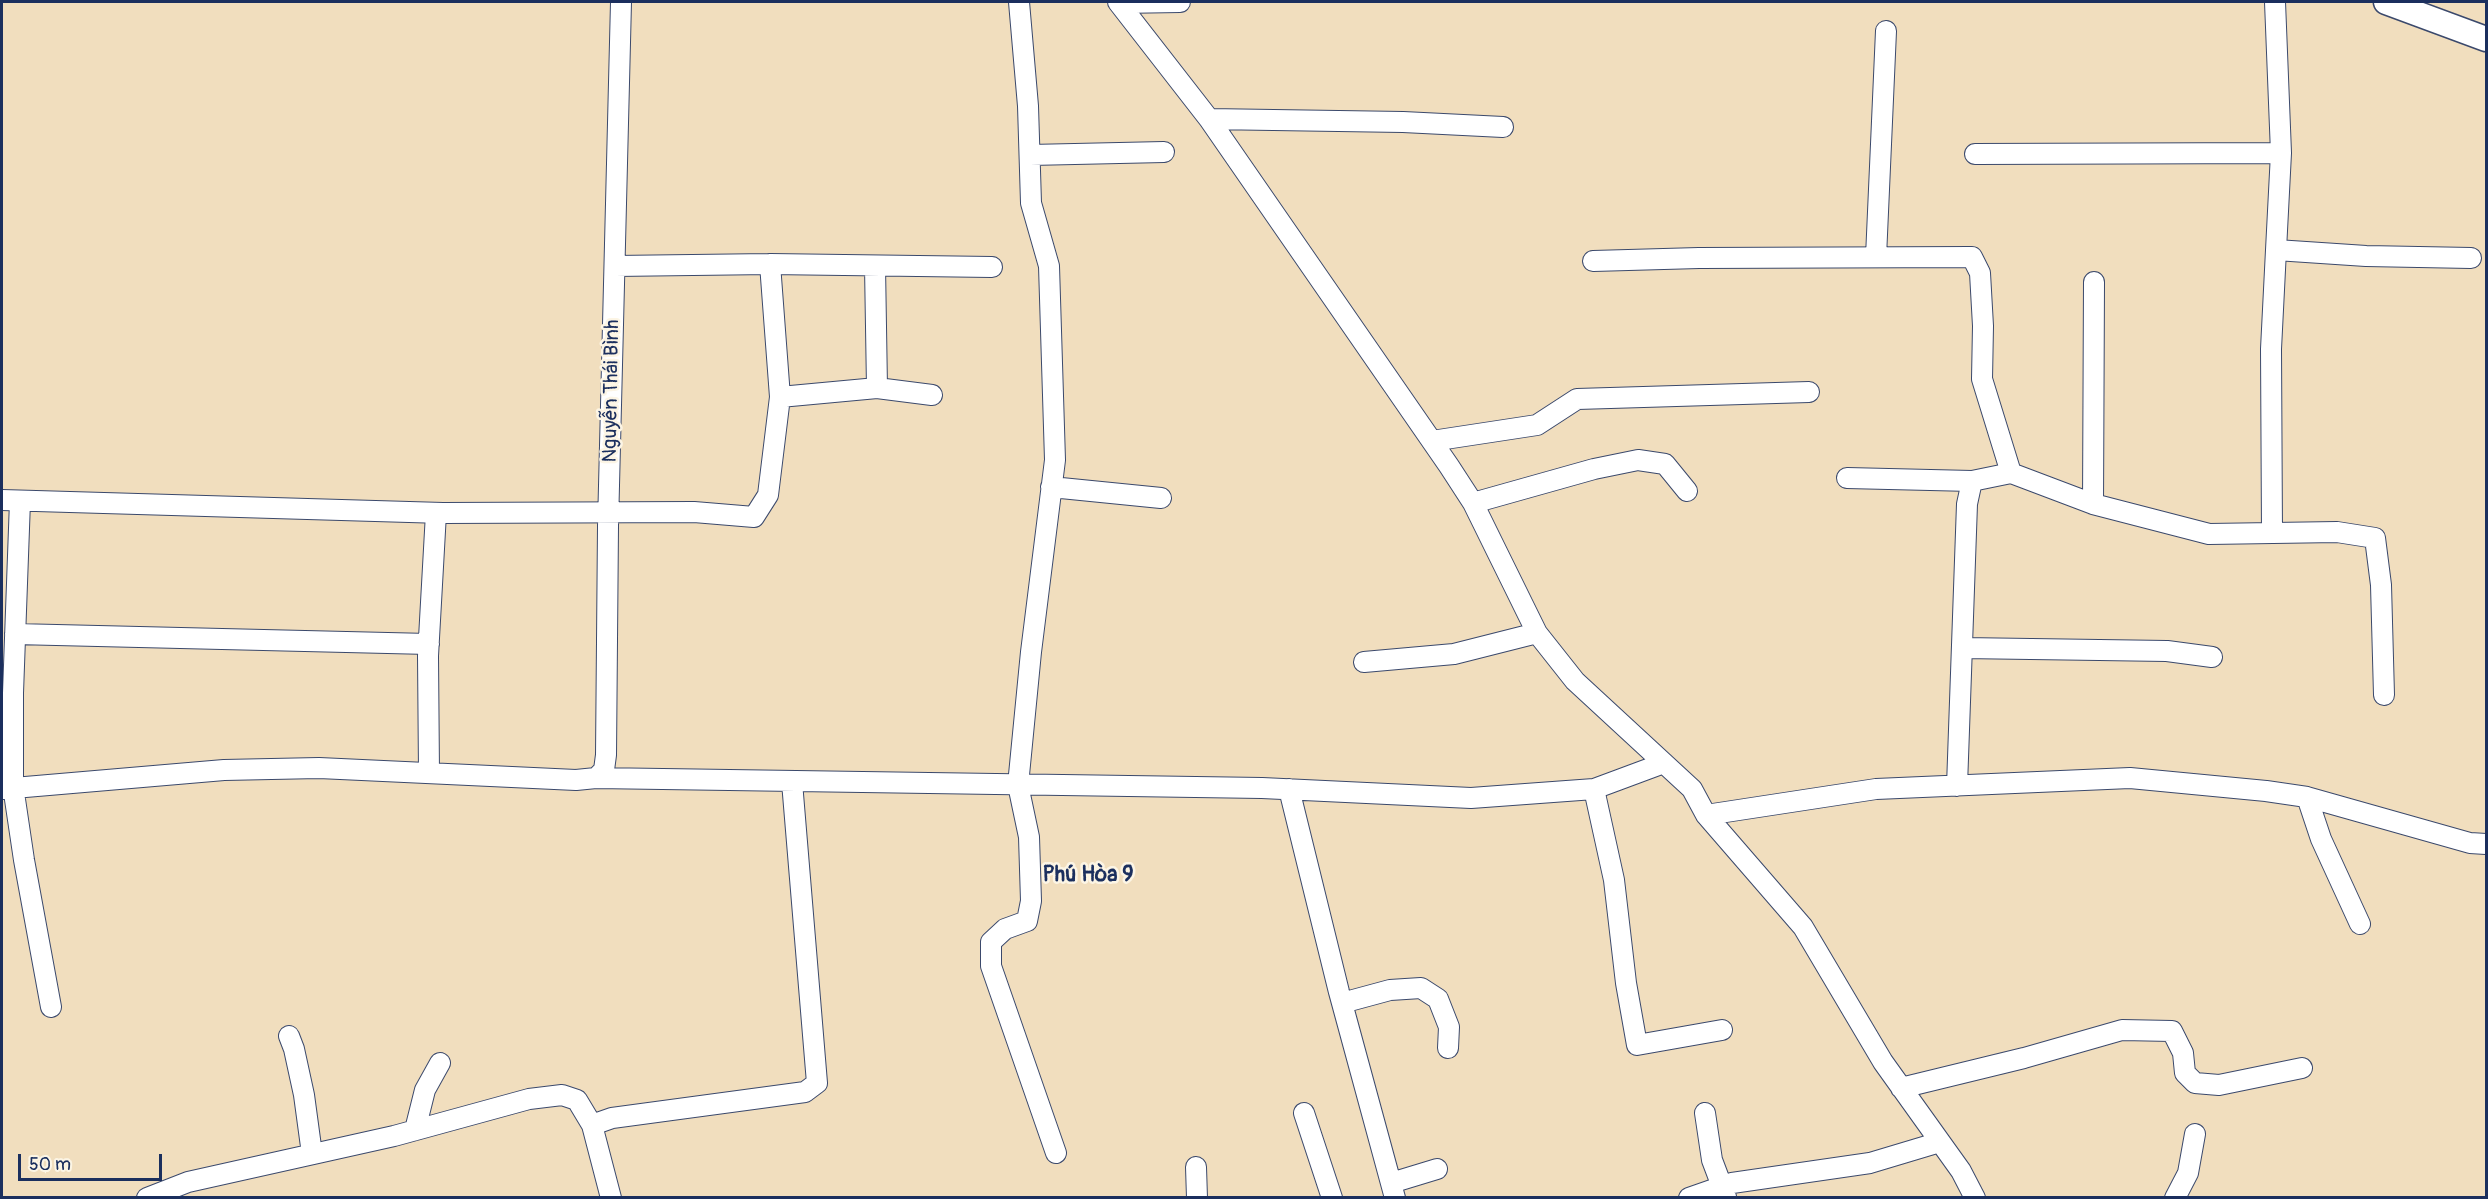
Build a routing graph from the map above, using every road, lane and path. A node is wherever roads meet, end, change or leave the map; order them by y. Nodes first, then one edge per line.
1 (621, 2) edge
2 (1019, 2) edge
3 (1118, 2) edge
4 (1180, 2) edge
5 (2276, 2) edge
6 (2386, 2) edge
7 (1886, 31) dead end
8 (2487, 39) edge
9 (1209, 119) junction
10 (1503, 127) dead end
11 (1164, 152) dead end
12 (2281, 153) junction
13 (1030, 154) junction
14 (1975, 154) dead end
15 (2276, 250) junction
16 (1876, 257) junction
17 (2471, 258) dead end
18 (1593, 261) dead end
19 (770, 264) junction
20 (615, 266) junction
21 (875, 266) junction
22 (992, 267) dead end
23 (2094, 282) dead end
24 (877, 388) junction
25 (1809, 392) dead end
26 (932, 394) dead end
27 (780, 397) junction
28 (1432, 441) junction
29 (2011, 473) junction
30 (1846, 478) dead end
31 (1972, 481) junction
32 (1051, 488) junction
33 (1688, 491) dead end
34 (1161, 498) dead end
35 (11, 500) edge
36 (1473, 503) junction
37 (2093, 504) junction
38 (436, 513) junction
39 (609, 513) junction
40 (2272, 533) junction
41 (1537, 633) junction
42 (15, 634) junction
43 (429, 644) junction
44 (1963, 648) junction
45 (2212, 657) dead end
46 (1364, 662) dead end
47 (2384, 695) dead end
48 (1664, 763) junction
49 (429, 773) junction
50 (596, 778) junction
51 (792, 782) junction
52 (1018, 785) junction
53 (1957, 786) junction
54 (8, 788) edge
55 (1289, 789) junction
56 (1594, 789) junction
57 (2307, 797) junction
58 (1706, 815) junction
59 (2487, 844) edge
60 (2360, 924) dead end
61 (1342, 1003) junction
62 (51, 1007) dead end
63 (1722, 1030) dead end
64 (289, 1036) dead end
65 (1448, 1048) dead end
66 (440, 1063) dead end
67 (2302, 1068) dead end
68 (1901, 1088) junction
69 (1304, 1113) dead end
70 (1705, 1113) dead end
71 (592, 1125) junction
72 (415, 1130) junction
73 (2194, 1134) dead end
74 (1940, 1142) junction
75 (1056, 1153) dead end
76 (312, 1154) junction
77 (1196, 1167) dead end
78 (1437, 1169) dead end
79 (1393, 1190) edge
80 (1724, 1192) edge
81 (147, 1197) edge
82 (611, 1197) edge
83 (1197, 1197) edge
84 (1332, 1197) edge
85 (1689, 1197) edge
86 (1975, 1197) edge
87 (2175, 1197) edge

1 - 20 street, Nguyễn Thái Bình
2 - 13 street
3 - 4 street
3 - 9 street
5 - 12 street
6 - 8 main road
7 - 16 street
9 - 10 street
9 - 28 street
11 - 13 street
12 - 14 street
12 - 15 street
13 - 32 street
15 - 17 street
15 - 40 street
16 - 18 street
16 - 29 street
19 - 20 street
19 - 21 street
19 - 27 street
20 - 39 street, Nguyễn Thái Bình
21 - 22 street
21 - 24 street
23 - 37 street
24 - 26 street
24 - 27 street
25 - 28 street
27 - 39 street
28 - 36 street
29 - 31 street
29 - 37 street
30 - 31 street
31 - 44 street
32 - 34 street
32 - 52 street
33 - 36 street
35 - 38 street
35 - 42 street
36 - 41 street
37 - 40 street
38 - 39 street
38 - 43 street
39 - 50 street, Nguyễn Thái Bình
40 - 47 street
41 - 46 street
41 - 48 street
42 - 43 street
42 - 54 street
43 - 49 street
44 - 45 street
44 - 53 street
48 - 56 street
48 - 58 street
49 - 50 street
49 - 54 street
50 - 51 street
51 - 52 street
51 - 71 street
52 - 55 street
52 - 75 street
53 - 57 street
53 - 58 street
54 - 62 street
55 - 56 street
55 - 61 street
56 - 63 street
57 - 59 street
57 - 60 street
58 - 68 street
61 - 65 street
61 - 79 street
64 - 76 street
66 - 72 street
67 - 68 street
68 - 74 street
69 - 84 street
70 - 80 street
71 - 72 street
71 - 82 street
72 - 76 street
73 - 87 street
74 - 80 street
74 - 86 street
76 - 81 street
77 - 83 street
78 - 79 street
80 - 85 street

